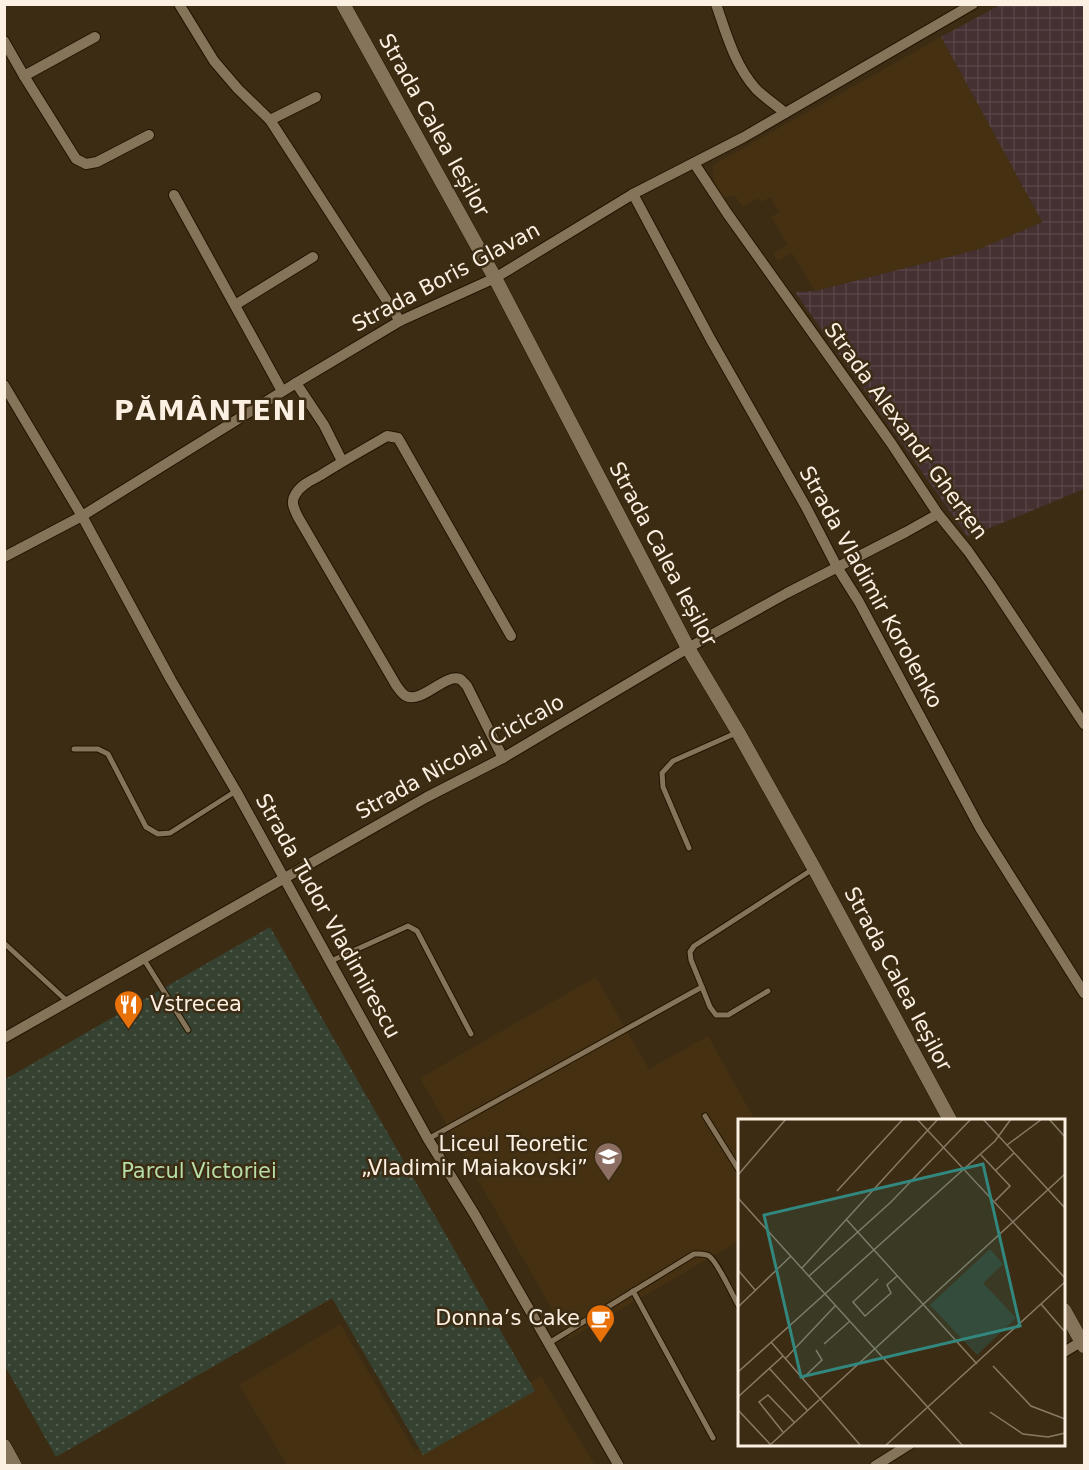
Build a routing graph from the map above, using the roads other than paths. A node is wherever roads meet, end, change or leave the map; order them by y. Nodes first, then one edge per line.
1 (179, 4) edge
2 (343, 4) edge
3 (716, 4) edge
4 (973, 4) edge
5 (95, 36) dead end
6 (4, 40) edge
7 (24, 76) junction
8 (316, 98) dead end
9 (785, 113) junction
10 (270, 120) junction
11 (149, 135) dead end
12 (694, 163) junction
13 (633, 194) junction
14 (174, 195) dead end
15 (313, 258) dead end
16 (495, 278) junction
17 (235, 305) junction
18 (400, 321) junction
19 (296, 383) junction
20 (4, 385) edge
21 (282, 391) junction
22 (342, 461) junction
23 (938, 514) junction
24 (82, 516) junction
25 (4, 557) edge
26 (837, 567) junction
27 (511, 636) dead end
28 (688, 648) junction
29 (1084, 724) edge
30 (738, 732) junction
31 (74, 749) dead end
32 (504, 758) junction
33 (236, 791) junction
34 (689, 848) dead end
35 (814, 868) junction
36 (284, 879) junction
37 (4, 943) edge
38 (143, 958) junction
39 (331, 961) junction
40 (702, 987) junction
41 (768, 991) dead end
42 (1084, 993) edge
43 (67, 1001) junction
44 (188, 1030) dead end
45 (471, 1034) dead end
46 (4, 1038) edge
47 (705, 1116) dead end
48 (949, 1119) edge
49 (428, 1139) junction
50 (738, 1169) edge
51 (633, 1292) junction
52 (738, 1304) edge
53 (1065, 1312) edge
54 (549, 1343) junction
55 (1084, 1343) edge
56 (1065, 1352) edge
57 (713, 1438) dead end
58 (4, 1446) edge
59 (907, 1446) edge
60 (15, 1466) edge
61 (619, 1466) edge
62 (875, 1466) edge

1 - 10 street
2 - 16 street, Strada Calea Ieșilor
3 - 9 street
4 - 9 street, Strada Boris Glavan
5 - 7 street
6 - 7 street
7 - 11 street
8 - 10 street
9 - 12 street, Strada Boris Glavan
10 - 18 street
12 - 13 street, Strada Boris Glavan
12 - 23 street, Strada Alexandr Gherțen
13 - 16 street, Strada Boris Glavan
13 - 26 street, Strada Vladimir Korolenko
14 - 17 street
15 - 17 street
16 - 18 street, Strada Boris Glavan
16 - 28 street, Strada Calea Ieșilor
17 - 21 street
18 - 19 street, Strada Boris Glavan
19 - 21 street, Strada Boris Glavan
19 - 22 street
20 - 24 street, Strada Tudor Vladimirescu
21 - 24 street, Strada Boris Glavan
22 - 27 street
22 - 32 street
23 - 26 street, Strada Nicolai Cicicalo
23 - 29 street, Strada Alexandr Gherțen
24 - 25 street, Strada Boris Glavan
24 - 33 street, Strada Tudor Vladimirescu
26 - 28 street, Strada Nicolai Cicicalo
26 - 42 street, Strada Vladimir Korolenko
28 - 30 street, Strada Calea Ieșilor
28 - 32 street, Strada Nicolai Cicicalo
30 - 34 lane
30 - 35 street, Strada Calea Ieșilor
31 - 33 lane
32 - 36 street, Strada Nicolai Cicicalo
33 - 36 street, Strada Tudor Vladimirescu
35 - 40 lane
35 - 48 street, Strada Calea Ieșilor
36 - 38 street, Strada Nicolai Cicicalo
36 - 39 street, Strada Tudor Vladimirescu
37 - 43 lane
38 - 43 street, Strada Nicolai Cicicalo
38 - 44 lane
39 - 45 lane
39 - 49 street, Strada Tudor Vladimirescu
40 - 41 lane
40 - 49 lane
43 - 46 street, Strada Nicolai Cicicalo
47 - 50 lane
49 - 54 street, Strada Tudor Vladimirescu
51 - 52 lane
51 - 54 lane
51 - 57 lane
53 - 55 street
54 - 61 street, Strada Tudor Vladimirescu
55 - 56 street
58 - 60 street
59 - 62 street

